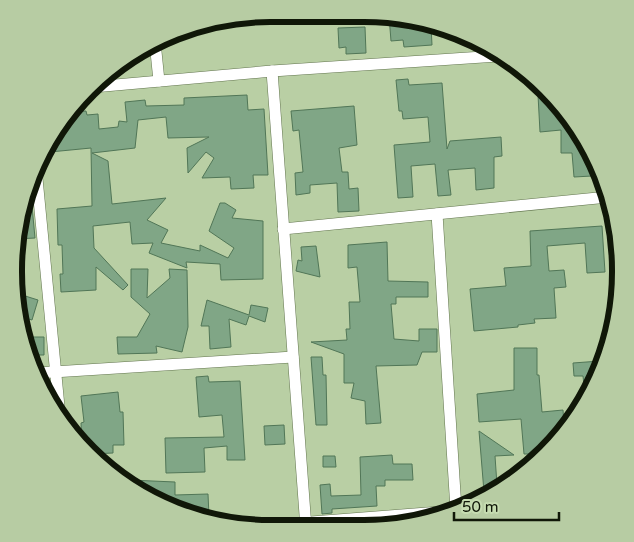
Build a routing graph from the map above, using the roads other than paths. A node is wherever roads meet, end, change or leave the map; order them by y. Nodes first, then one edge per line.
1 (156, 51) edge
2 (488, 57) edge
3 (272, 71) junction
4 (159, 81) junction
5 (105, 86) edge
6 (38, 186) edge
7 (600, 198) edge
8 (437, 214) junction
9 (283, 229) junction
10 (294, 357) junction
11 (55, 372) junction
12 (44, 373) edge
13 (58, 398) edge
14 (456, 502) edge
15 (411, 515) edge
16 (306, 520) edge
17 (358, 520) edge

1 - 4 street
2 - 3 street
3 - 4 street
3 - 9 street
4 - 5 street
6 - 11 street
7 - 8 street
8 - 9 street
8 - 14 street
9 - 10 street
10 - 11 street
10 - 16 street
11 - 12 street
11 - 13 street
15 - 17 street

